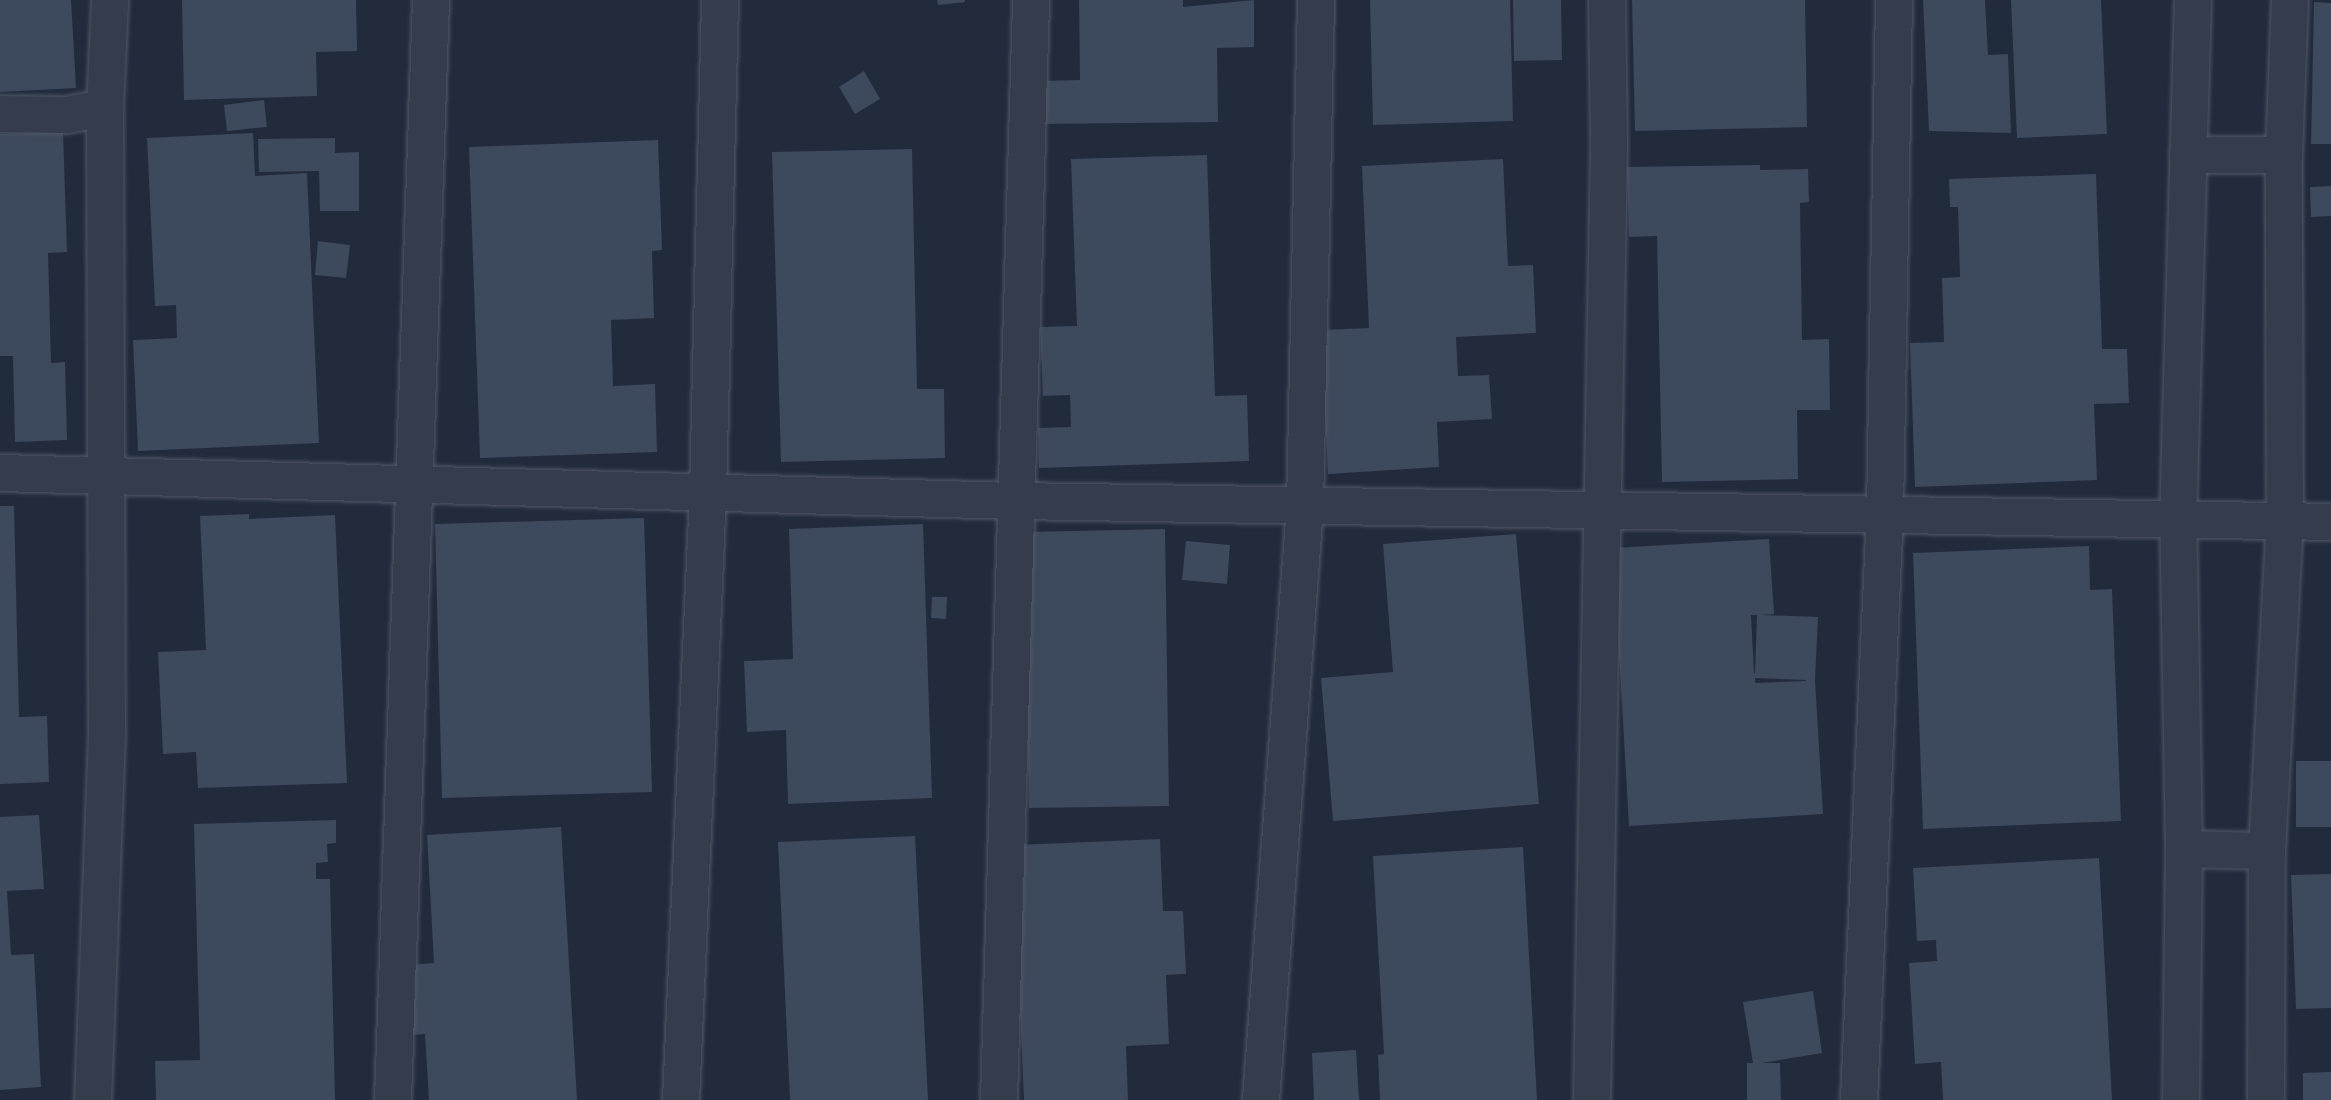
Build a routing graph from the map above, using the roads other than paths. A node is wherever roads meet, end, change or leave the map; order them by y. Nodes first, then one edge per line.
1 (110, 0) edge
2 (431, 0) edge
3 (720, 0) edge
4 (1031, 0) edge
5 (1316, 0) edge
6 (1607, 0) edge
7 (1894, 0) edge
8 (2193, 0) edge
9 (2290, 0) edge
10 (105, 108) junction
11 (0, 114) edge
12 (2188, 155) junction
13 (2284, 155) junction
14 (0, 473) edge
15 (109, 474) junction
16 (415, 481) junction
17 (708, 493) junction
18 (1015, 501) junction
19 (1305, 506) junction
20 (1603, 507) junction
21 (1885, 512) junction
22 (2178, 521) junction
23 (2285, 521) junction
24 (2331, 522) edge
25 (2184, 849) junction
26 (2267, 851) junction
27 (93, 1100) edge
28 (393, 1100) edge
29 (681, 1100) edge
30 (999, 1100) edge
31 (1261, 1100) edge
32 (1592, 1100) edge
33 (1859, 1100) edge
34 (2181, 1100) edge
35 (2266, 1100) edge

1 - 10 lane
2 - 16 lane
3 - 17 lane
4 - 18 lane
5 - 19 lane
6 - 20 lane
7 - 21 lane
8 - 12 lane
9 - 13 lane
10 - 11 lane
10 - 15 lane
12 - 13 lane
12 - 22 lane
13 - 23 lane
14 - 15 lane
15 - 16 lane
15 - 27 lane
16 - 17 lane
16 - 28 lane
17 - 18 lane
17 - 29 lane
18 - 19 lane
18 - 30 lane
19 - 20 lane
19 - 31 lane
20 - 21 lane
20 - 32 lane
21 - 22 lane
21 - 33 lane
22 - 23 lane
22 - 25 lane
23 - 24 lane
23 - 26 lane
25 - 26 lane
25 - 34 lane
26 - 35 lane

